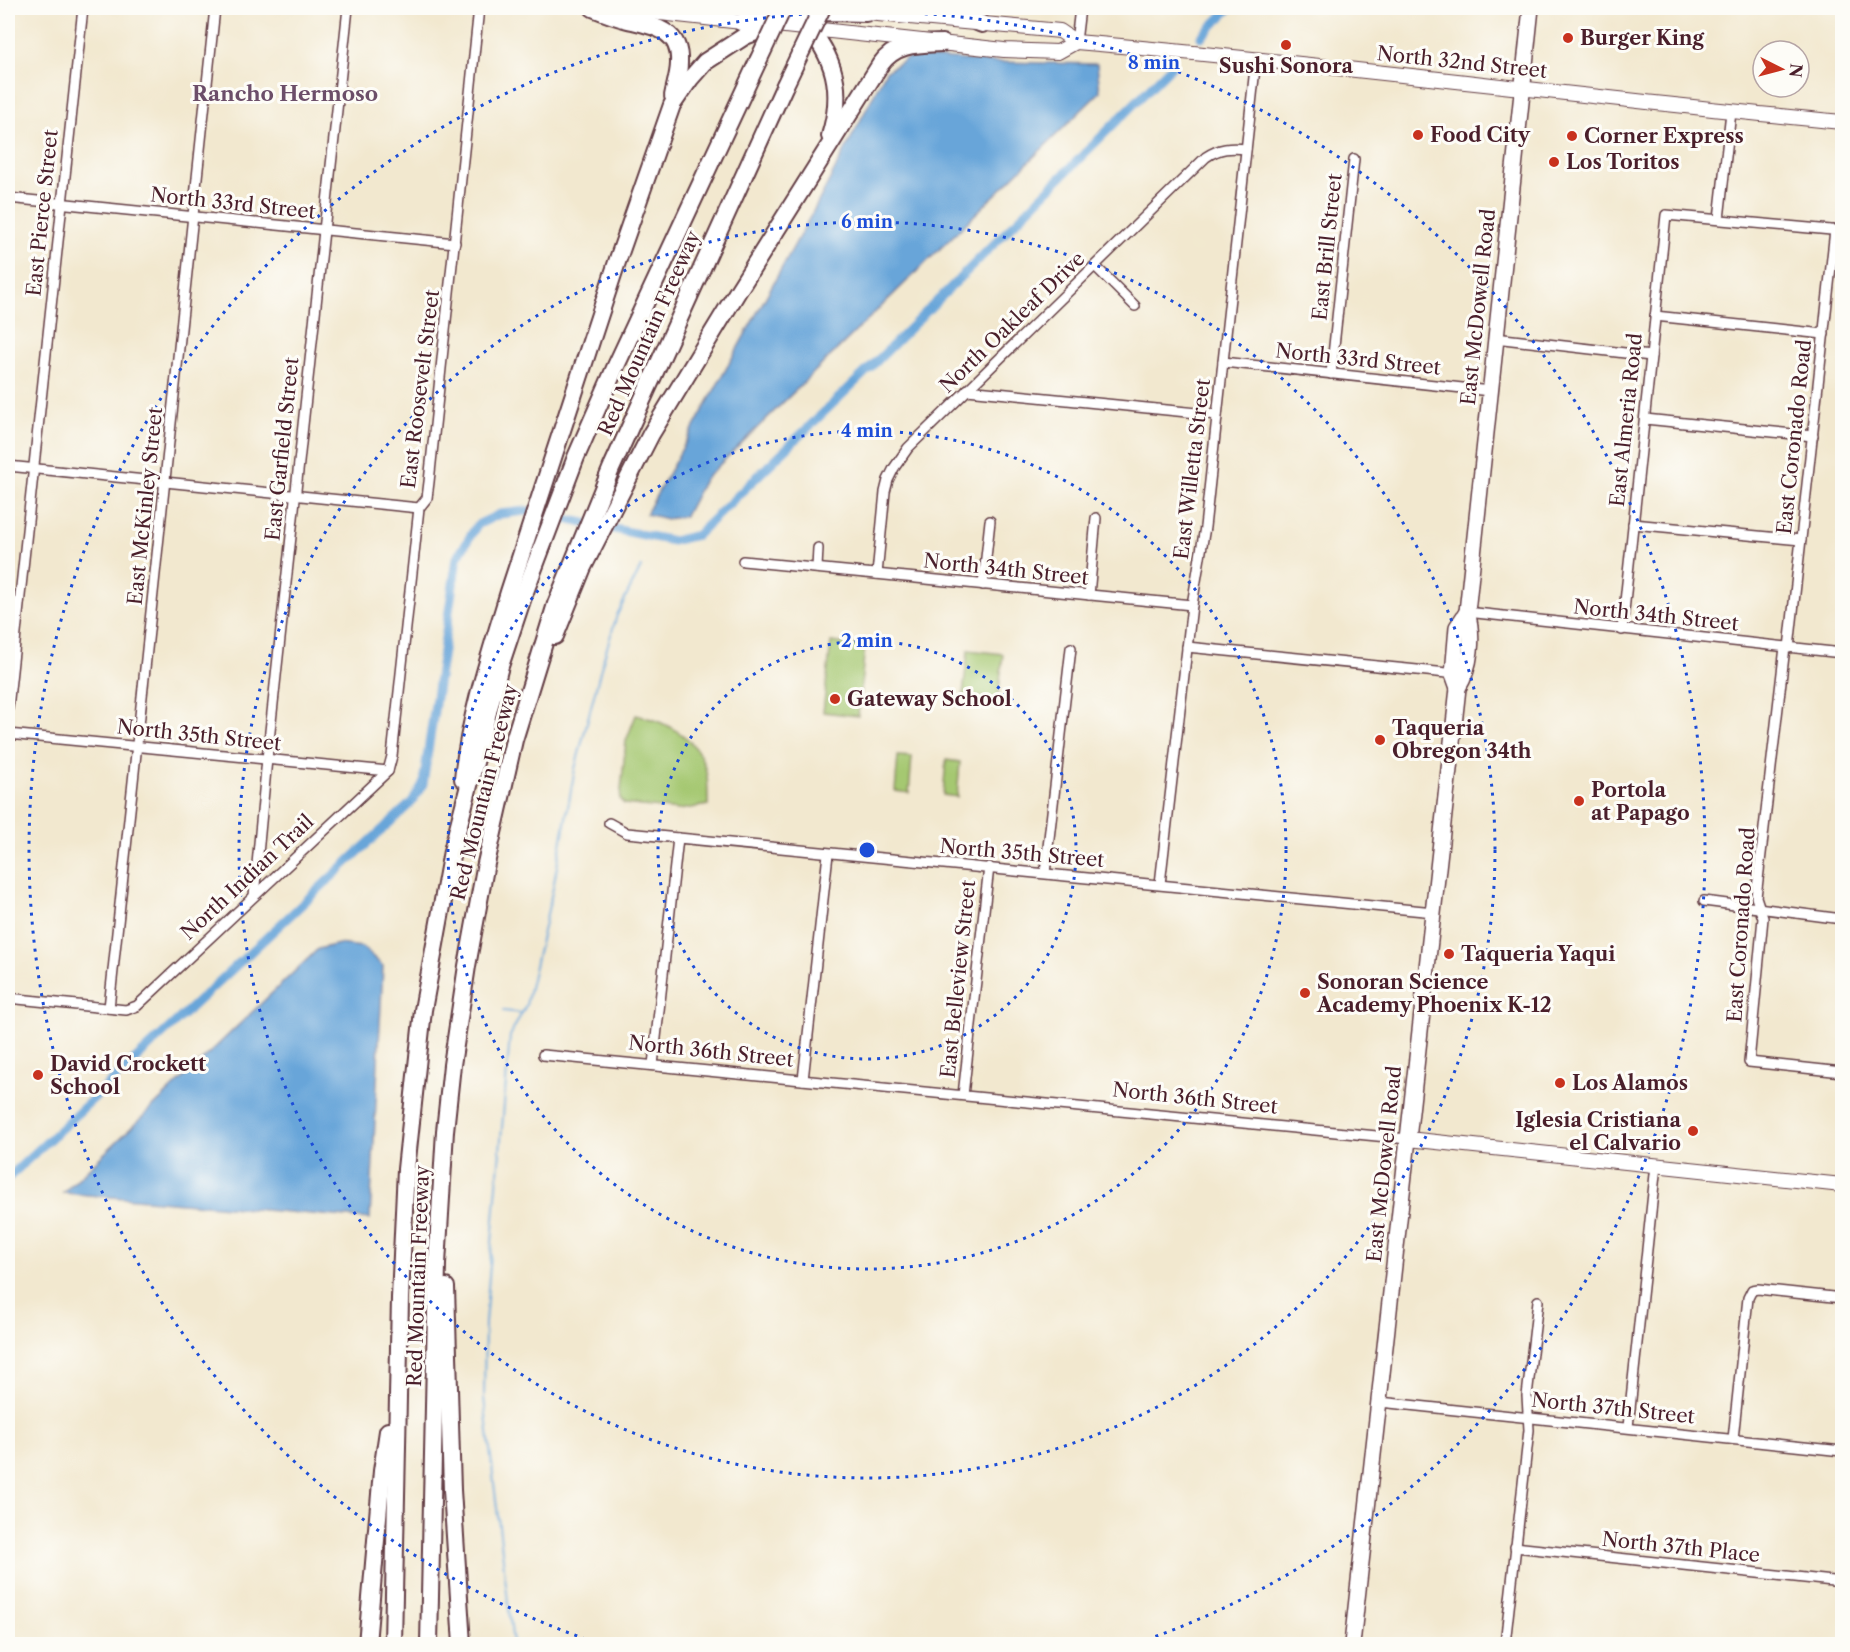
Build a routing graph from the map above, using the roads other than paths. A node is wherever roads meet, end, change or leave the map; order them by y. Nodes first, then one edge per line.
1 (83, 8) edge
2 (215, 8) edge
3 (348, 8) edge
4 (479, 8) edge
5 (593, 8) edge
6 (615, 8) edge
7 (822, 8) edge
8 (935, 8) edge
9 (1080, 8) edge
10 (1531, 8) edge
11 (799, 13) edge
12 (866, 13) junction
13 (741, 22) junction
14 (982, 24) junction
15 (771, 25) junction
16 (828, 31) joint
17 (1076, 42) junction
18 (942, 43) junction
19 (1256, 59) junction
20 (1522, 89) junction
21 (672, 105) junction
22 (1731, 112) junction
23 (1842, 122) edge
24 (1246, 149) junction
25 (822, 156) junction
26 (1354, 159) dead end
27 (8, 198) edge
28 (62, 204) junction
29 (194, 217) junction
30 (1719, 219) junction
31 (324, 231) junction
32 (1839, 231) edge
33 (455, 243) junction
34 (1095, 266) junction
35 (1135, 306) dead end
36 (1655, 316) junction
37 (1824, 334) junction
38 (1496, 338) junction
39 (1651, 356) junction
40 (1223, 362) junction
41 (1331, 374) junction
42 (967, 390) junction
43 (1490, 391) junction
44 (1217, 416) junction
45 (1644, 419) junction
46 (1813, 436) junction
47 (8, 466) edge
48 (33, 469) junction
49 (165, 482) junction
50 (294, 495) junction
51 (419, 508) junction
52 (1096, 518) dead end
53 (990, 521) dead end
54 (1633, 524) junction
55 (1801, 540) junction
56 (818, 548) dead end
57 (529, 556) junction
58 (743, 561) dead end
59 (578, 566) junction
60 (817, 568) junction
61 (877, 574) junction
62 (983, 585) junction
63 (1089, 595) junction
64 (1192, 605) junction
65 (1467, 612) junction
66 (1623, 630) junction
67 (1187, 647) junction
68 (1787, 647) junction
69 (1071, 648) dead end
70 (1842, 654) edge
71 (1459, 679) junction
72 (8, 708) edge
73 (8, 734) edge
74 (137, 747) junction
75 (267, 759) junction
76 (388, 771) junction
77 (609, 823) dead end
78 (678, 838) junction
79 (828, 854) junction
80 (989, 867) junction
81 (1046, 873) junction
82 (1160, 884) junction
83 (254, 896) junction
84 (1704, 901) dead end
85 (1759, 907) junction
86 (1434, 912) junction
87 (1842, 919) edge
88 (8, 998) edge
89 (109, 1008) junction
90 (543, 1055) dead end
91 (653, 1065) junction
92 (1842, 1072) edge
93 (803, 1080) junction
94 (963, 1095) junction
95 (1408, 1139) junction
96 (1656, 1165) junction
97 (1842, 1185) edge
98 (440, 1196) junction
99 (1842, 1298) edge
100 (1538, 1301) dead end
101 (399, 1362) junction
102 (1380, 1402) junction
103 (1528, 1417) junction
104 (1628, 1427) junction
105 (1733, 1439) junction
106 (1842, 1451) edge
107 (1515, 1547) junction
108 (1842, 1582) edge
109 (367, 1644) edge
110 (393, 1644) edge
111 (429, 1644) edge
112 (462, 1644) edge
113 (1353, 1644) edge
114 (1504, 1644) edge

1 - 28 street, East Pierce Street
2 - 29 street, East McKinley Street
3 - 31 street, East Garfield Street
4 - 33 street, East Roosevelt Street
5 - 21 highway
6 - 13 main road
7 - 12 main road, North 32nd Street
7 - 59 highway, Red Mountain Freeway, bridge
8 - 14 highway
9 - 17 street
10 - 20 main road, East McDowell Road
11 - 12 highway
11 - 13 highway
11 - 15 highway
11 - 16 highway
11 - 25 highway
11 - 57 highway, Red Mountain Freeway, bridge
12 - 14 main road, North 32nd Street
13 - 15 main road
14 - 17 main road, North 32nd Street
15 - 21 highway
16 - 18 main road, North 32nd Street
17 - 18 main road, North 32nd Street
17 - 19 main road, North 32nd Street
18 - 25 highway
19 - 20 main road, North 32nd Street
19 - 24 street, East Willetta Street
20 - 22 main road, North 32nd Street
20 - 38 main road, East McDowell Road
21 - 57 highway
22 - 23 main road, North 32nd Street
22 - 30 street
24 - 34 street, North Oakleaf Drive
24 - 40 street, East Willetta Street
25 - 59 highway
26 - 41 street, East Brill Street
27 - 28 street, North 33rd Street
28 - 29 street, North 33rd Street
28 - 48 street, East Pierce Street
29 - 31 street, North 33rd Street
29 - 49 street, East McKinley Street
30 - 32 street
30 - 36 street, East Almeria Road
31 - 33 street, North 33rd Street
31 - 50 street, East Garfield Street
32 - 37 street, East Coronado Road
33 - 51 street, East Roosevelt Street
34 - 35 street
34 - 42 street, North Oakleaf Drive
36 - 37 street
36 - 39 street, East Almeria Road
37 - 46 street, East Coronado Road
38 - 39 street
38 - 43 main road, East McDowell Road
39 - 45 street, East Almeria Road
40 - 41 street, North 33rd Street
40 - 44 street, East Willetta Street
41 - 43 street, North 33rd Street
42 - 44 street
42 - 61 street, North Oakleaf Drive
43 - 65 main road, East McDowell Road
44 - 64 street, East Willetta Street
45 - 46 street
45 - 54 street, East Almeria Road
46 - 55 street, East Coronado Road
47 - 48 street
48 - 49 street
48 - 72 street, East Pierce Street
49 - 50 street
49 - 74 street, East McKinley Street
50 - 51 street
50 - 75 street, East Garfield Street
51 - 76 street, East Roosevelt Street
52 - 63 street
53 - 62 street
54 - 55 street
54 - 66 street, East Almeria Road
55 - 68 street, East Coronado Road
56 - 60 street
57 - 101 highway, Red Mountain Freeway
58 - 60 street, North 34th Street
59 - 98 highway, Red Mountain Freeway
60 - 61 street, North 34th Street
61 - 62 street, North 34th Street
62 - 63 street, North 34th Street
63 - 64 street, North 34th Street
64 - 67 street, East Willetta Street
65 - 66 street, North 34th Street
65 - 71 main road, East McDowell Road
66 - 68 street, North 34th Street
67 - 71 street
67 - 82 street, East Willetta Street
68 - 70 street, North 34th Street
68 - 85 street, East Coronado Road
69 - 81 street
71 - 86 main road, East McDowell Road
73 - 74 street, North 35th Street
74 - 75 street, North 35th Street
74 - 89 street, East McKinley Street
75 - 76 street, North 35th Street
75 - 83 street, East Garfield Street
76 - 83 street, North Indian Trail
77 - 78 street, North 35th Street
78 - 79 street, North 35th Street
78 - 91 street
79 - 80 street, North 35th Street
79 - 93 street
80 - 81 street, North 35th Street
80 - 94 street, East Belleview Street
81 - 82 street, North 35th Street
82 - 86 street, North 35th Street
83 - 89 street, North Indian Trail
84 - 85 street
85 - 87 street
85 - 92 street, East Coronado Road
86 - 95 main road, East McDowell Road
88 - 89 street
90 - 91 street, North 36th Street
91 - 93 street, North 36th Street
93 - 94 street, North 36th Street
94 - 95 street, North 36th Street
95 - 96 main road, North 36th Street
95 - 102 main road, East McDowell Road
96 - 97 main road, North 36th Street
96 - 104 street
98 - 111 highway, Red Mountain Freeway
98 - 112 highway
99 - 105 street
100 - 103 street
101 - 109 highway
101 - 110 highway, Red Mountain Freeway
102 - 103 street, North 37th Street
102 - 113 main road, East McDowell Road
103 - 104 street, North 37th Street
103 - 107 street
104 - 105 street, North 37th Street
105 - 106 street, North 37th Street
107 - 108 street, North 37th Place
107 - 114 street

